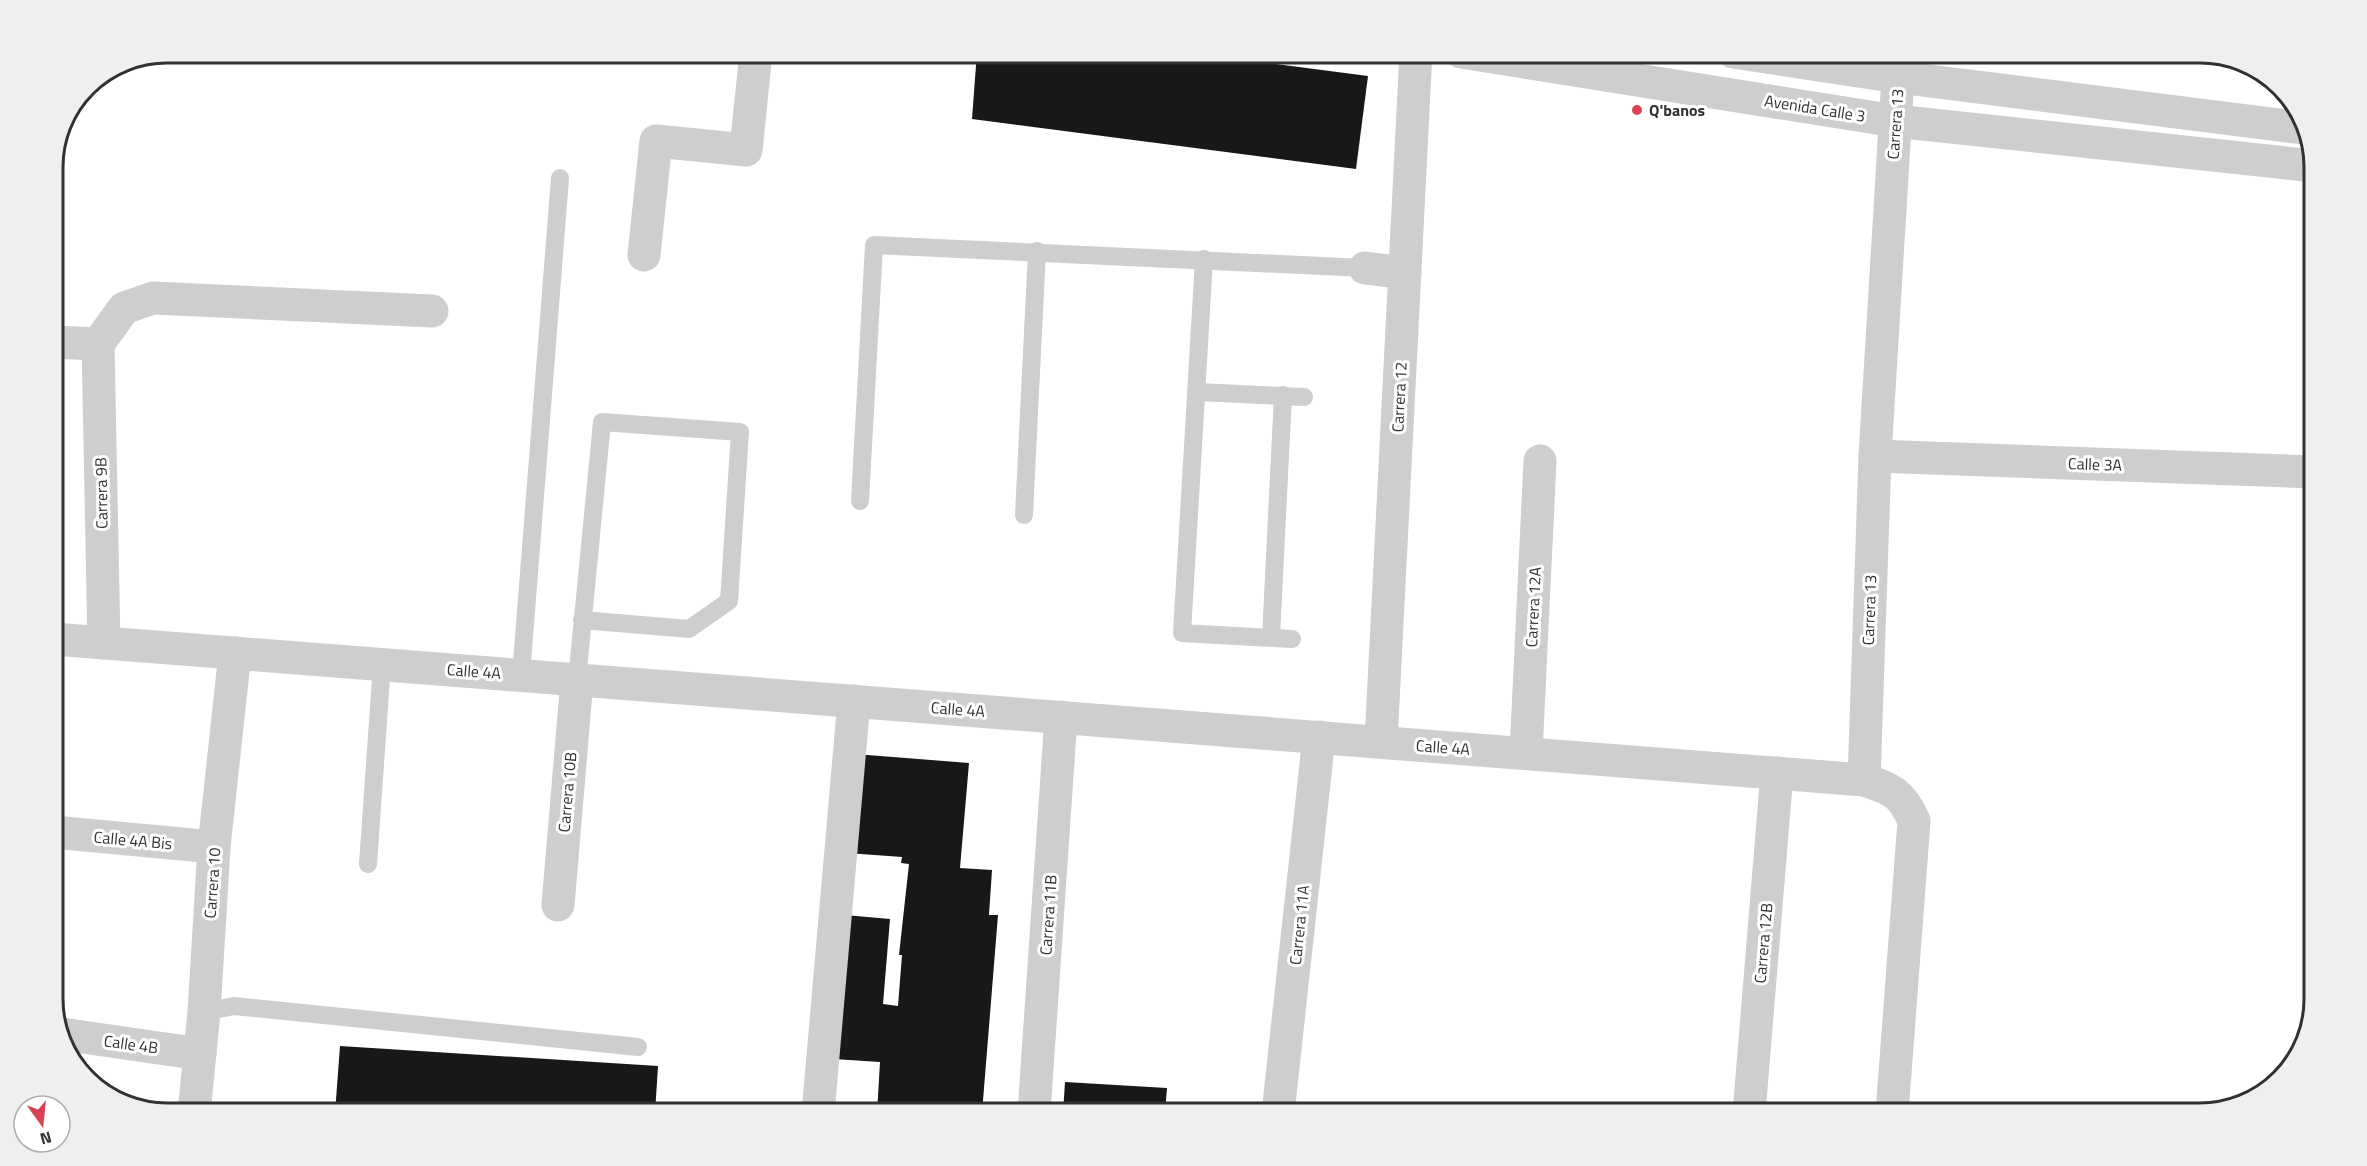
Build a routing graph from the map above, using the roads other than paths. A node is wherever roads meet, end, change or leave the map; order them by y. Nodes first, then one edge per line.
1 (755, 63) edge
2 (1415, 63) edge
3 (1530, 63) edge
4 (1806, 63) edge
5 (1898, 77) junction
6 (1895, 121) junction
7 (2295, 127) edge
8 (2304, 165) edge
9 (560, 178) dead end
10 (1037, 251) junction
11 (644, 255) dead end
12 (1204, 259) junction
13 (1365, 268) joint
14 (1405, 273) junction
15 (432, 311) dead end
16 (63, 342) edge
17 (98, 344) junction
18 (1197, 392) junction
19 (1283, 395) junction
20 (1304, 397) dead end
21 (1875, 456) junction
22 (1540, 461) dead end
23 (2304, 472) edge
24 (860, 501) dead end
25 (1024, 514) dead end
26 (582, 620) junction
27 (1271, 637) junction
28 (1292, 639) dead end
29 (63, 640) edge
30 (104, 643) junction
31 (235, 653) junction
32 (382, 664) junction
33 (521, 675) junction
34 (577, 680) junction
35 (854, 701) junction
36 (1061, 717) junction
37 (1319, 737) junction
38 (1381, 742) junction
39 (1526, 753) junction
40 (1777, 773) junction
41 (1864, 780) junction
42 (63, 833) edge
43 (214, 847) junction
44 (368, 864) dead end
45 (558, 905) dead end
46 (204, 1012) junction
47 (70, 1035) edge
48 (638, 1047) dead end
49 (200, 1054) junction
50 (195, 1103) edge
51 (819, 1103) edge
52 (1035, 1103) edge
53 (1279, 1103) edge
54 (1750, 1103) edge
55 (1893, 1103) edge

1 - 11 street
2 - 14 street, Carrera 12
3 - 6 street, Avenida Calle 3
4 - 5 street
5 - 6 street, Carrera 13
5 - 7 street
6 - 8 street, Avenida Calle 3
6 - 21 street, Carrera 13
9 - 33 lane
10 - 12 lane
10 - 24 lane
10 - 25 lane
12 - 13 lane
12 - 18 lane
13 - 14 street
14 - 38 street, Carrera 12
15 - 17 street
16 - 17 street
17 - 30 street, Carrera 9B
18 - 19 lane
18 - 27 lane
19 - 20 lane
19 - 27 lane
21 - 23 street, Calle 3A
21 - 41 street, Carrera 13
22 - 39 street, Carrera 12A
26 - 26 lane
26 - 34 lane
27 - 28 lane
29 - 30 street, Calle 4A
30 - 31 street, Calle 4A
31 - 32 street, Calle 4A
31 - 43 street, Carrera 10
32 - 33 street, Calle 4A
32 - 44 lane
33 - 34 street, Calle 4A
34 - 35 street, Calle 4A
34 - 45 street, Carrera 10B
35 - 36 street, Calle 4A
35 - 51 street
36 - 37 street, Calle 4A
36 - 52 street, Carrera 11B
37 - 38 street, Calle 4A
37 - 53 street, Carrera 11A
38 - 39 street, Calle 4A
39 - 40 street, Calle 4A
40 - 41 street, Calle 4A
40 - 54 street, Carrera 12B
41 - 55 street
42 - 43 street, Calle 4A Bis
43 - 46 street, Carrera 10
46 - 48 lane
46 - 49 street, Carrera 10
47 - 49 street, Calle 4B
49 - 50 street, Carrera 10

